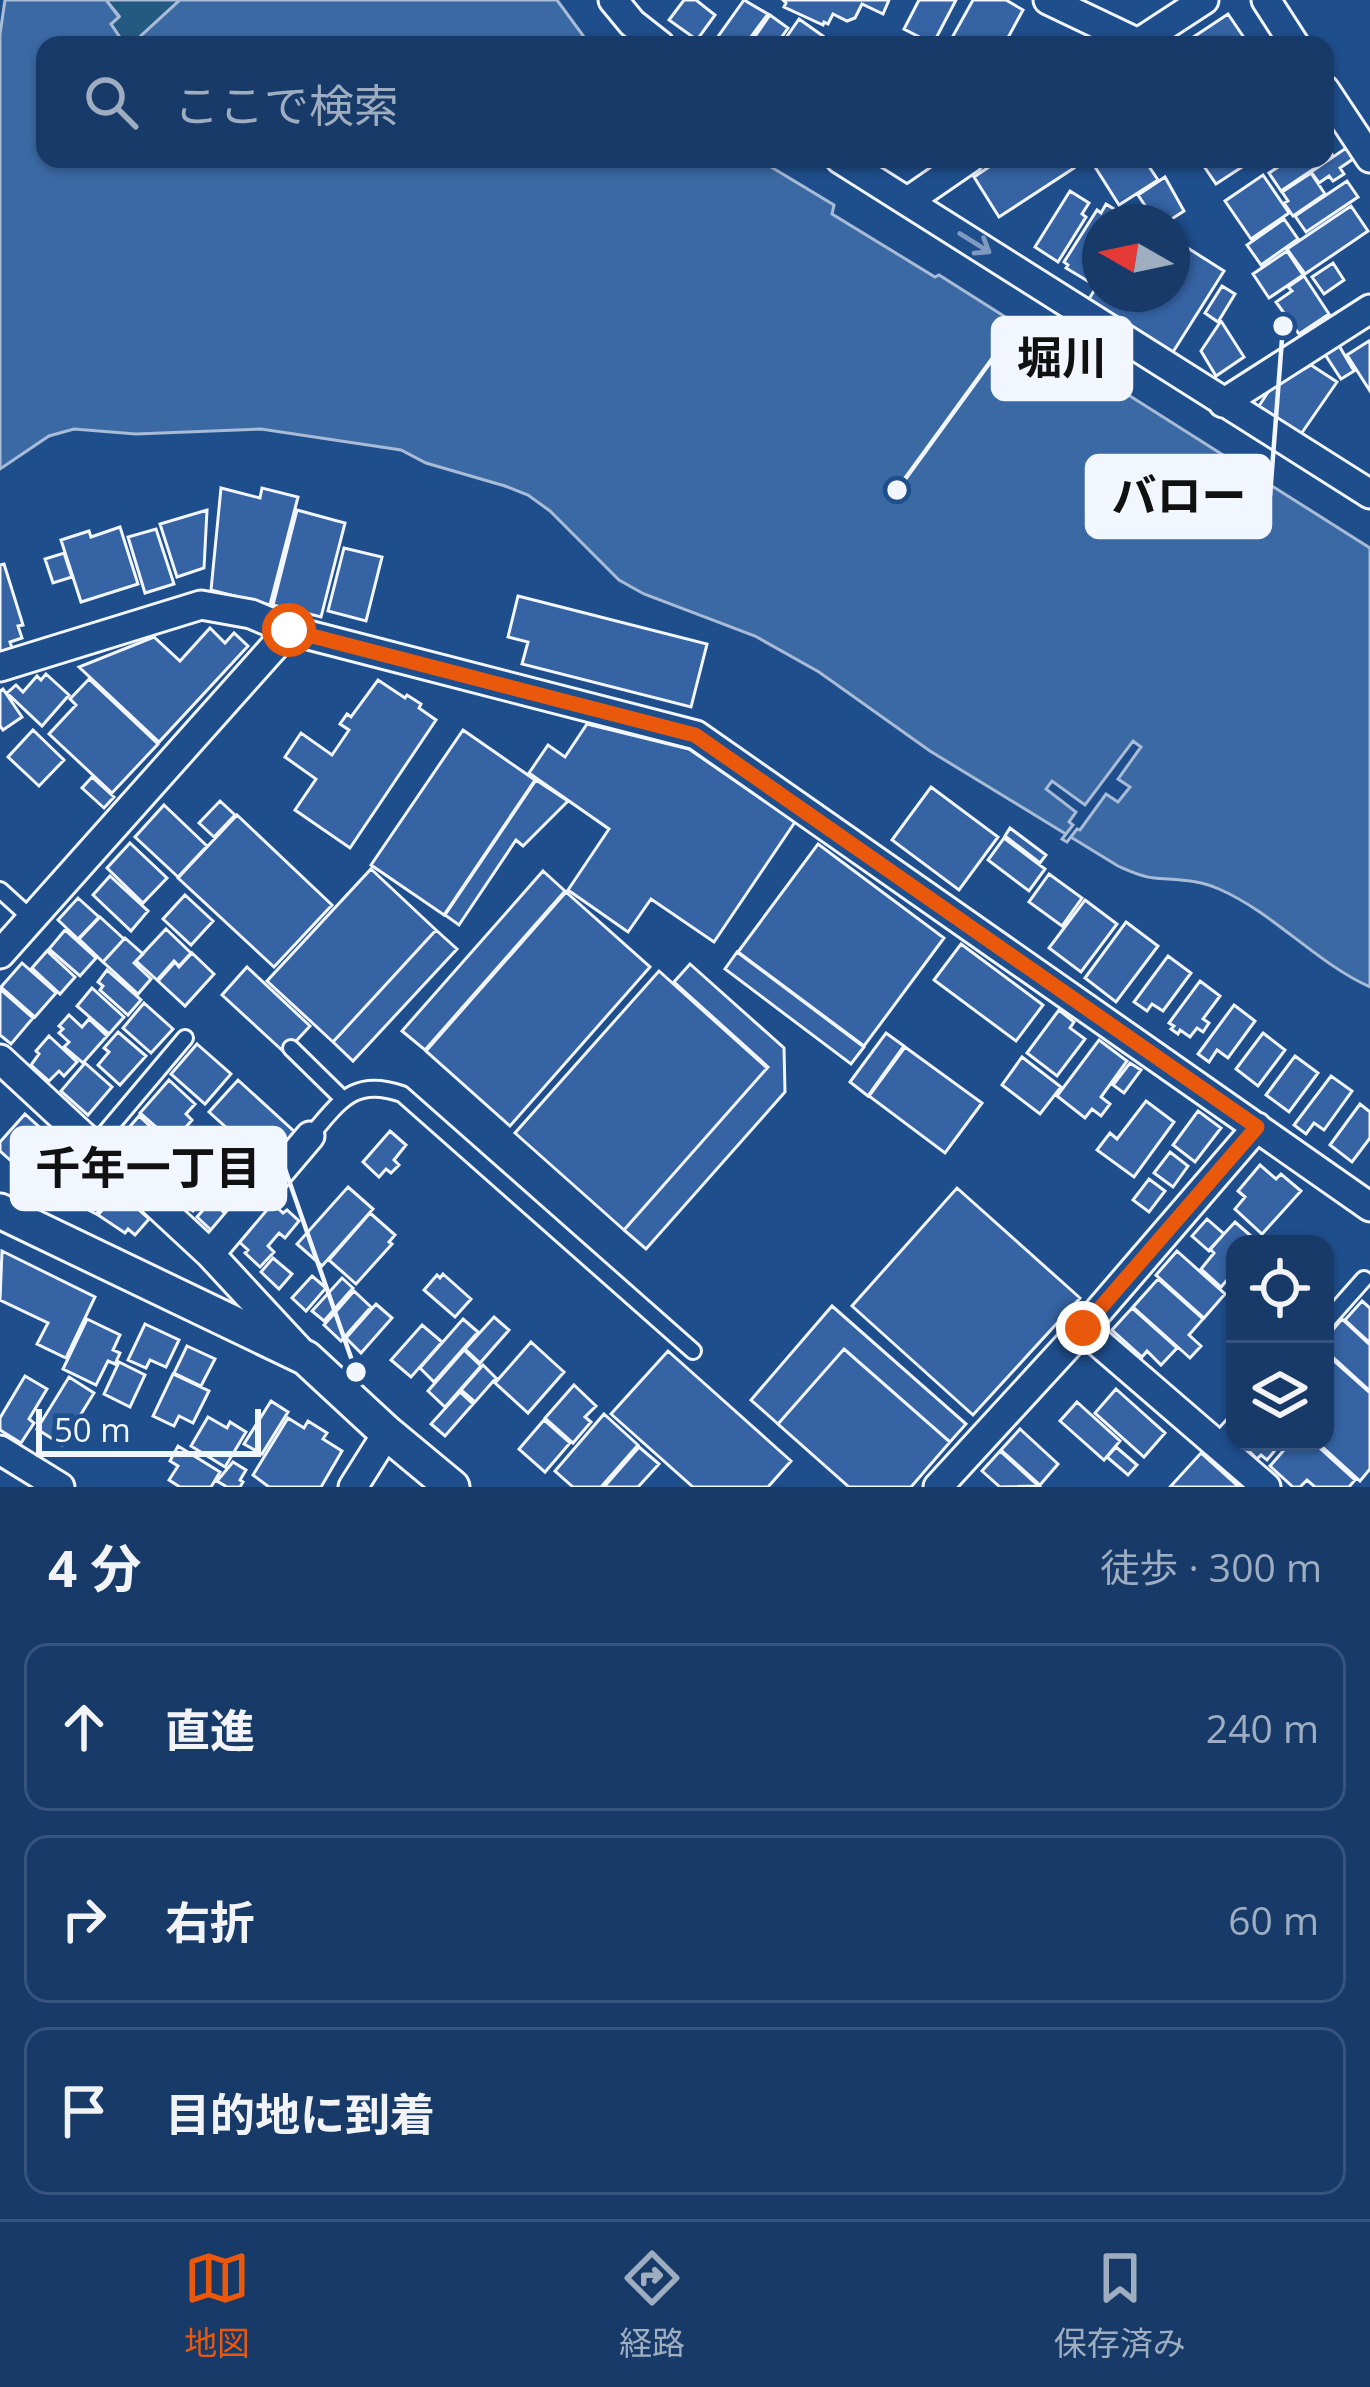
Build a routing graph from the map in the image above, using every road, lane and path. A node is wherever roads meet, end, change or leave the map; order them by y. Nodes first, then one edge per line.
1 (613, 0) edge
2 (1048, 0) edge
3 (1204, 0) edge
4 (1266, 0) edge
5 (649, 36) edge
6 (1120, 36) edge
7 (1148, 36) edge
8 (1289, 36) edge
9 (1334, 104) edge
10 (1370, 158) edge
11 (855, 168) edge
12 (956, 168) edge
13 (908, 201) junction
14 (1370, 309) edge
15 (1223, 403) junction
16 (1370, 494) edge
17 (289, 630) junction
18 (0, 667) edge
19 (0, 890) edge
20 (32, 919) junction
21 (0, 954) edge
22 (185, 1038) dead end
23 (291, 1048) dead end
24 (0, 1059) edge
25 (343, 1099) junction
26 (1257, 1127) junction
27 (310, 1136) joint
28 (94, 1146) junction
29 (1370, 1208) edge
30 (0, 1210) edge
31 (210, 1254) junction
32 (1364, 1279) dead end
33 (1334, 1313) edge
34 (1083, 1328) junction
35 (693, 1351) dead end
36 (306, 1358) junction
37 (387, 1433) junction
38 (1226, 1434) edge
39 (0, 1450) edge
40 (1239, 1451) edge
41 (60, 1487) edge
42 (353, 1487) edge
43 (452, 1487) edge
44 (938, 1487) edge
45 (1266, 1487) edge

1 - 5 street
2 - 6 street
3 - 7 street
4 - 8 street
9 - 10 street
11 - 13 street
12 - 13 street
13 -> 15 street
14 - 15 street
15 - 16 street
17 - 18 street
17 - 20 street
17 - 26 street
19 - 20 lane
20 - 21 street
22 - 28 lane
23 - 25 lane
24 - 28 street
25 - 27 lane
25 - 35 lane
26 - 29 street
26 - 34 street
27 - 31 street
28 - 31 street
30 - 36 street
31 - 36 street
32 - 33 lane
34 - 38 street
34 - 44 street
36 - 37 street
37 - 42 street
37 - 43 street
39 - 41 street
40 - 45 street

